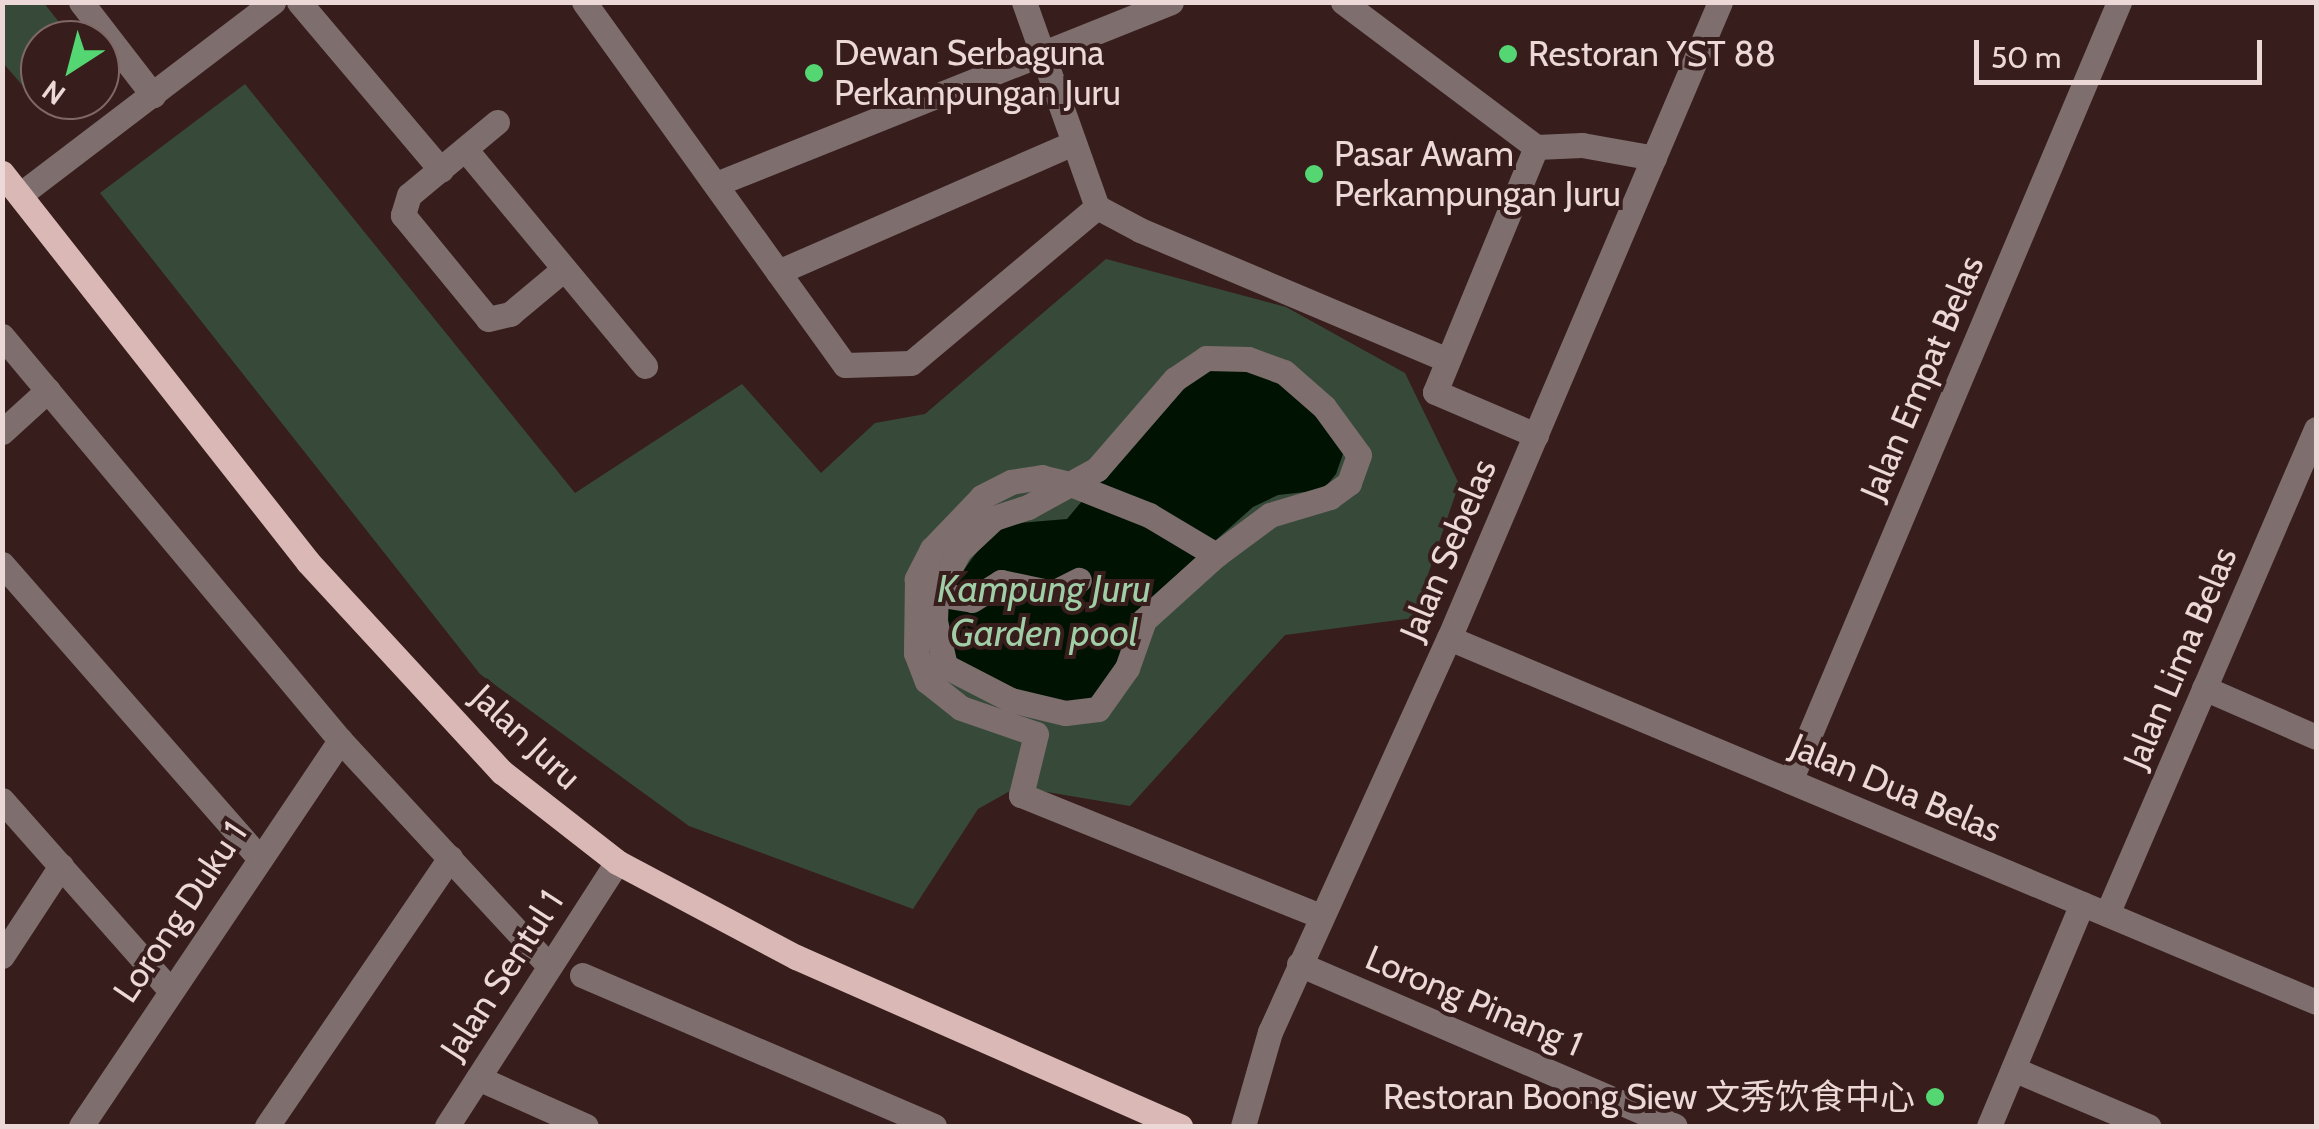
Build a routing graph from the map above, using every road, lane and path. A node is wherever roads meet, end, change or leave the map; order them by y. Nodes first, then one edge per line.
1 (80, 2) edge
2 (273, 2) edge
3 (300, 2) edge
4 (584, 2) edge
5 (1024, 2) edge
6 (1171, 2) edge
7 (1343, 2) edge
8 (1720, 2) edge
9 (2119, 2) edge
10 (1043, 54) junction
11 (153, 95) junction
12 (498, 122) dead end
13 (1071, 144) junction
14 (1536, 147) junction
15 (465, 149) junction
16 (1654, 158) junction
17 (440, 170) junction
18 (2, 173) edge
19 (716, 184) junction
20 (21, 194) junction
21 (1097, 207) junction
22 (564, 269) junction
23 (778, 272) junction
24 (2, 336) edge
25 (1448, 360) junction
26 (645, 366) dead end
27 (48, 390) junction
28 (2316, 429) edge
29 (2, 432) edge
30 (1536, 434) junction
31 (2306, 485) edge
32 (1073, 486) junction
33 (1216, 555) junction
34 (2, 564) edge
35 (1078, 580) dead end
36 (936, 594) junction
37 (1449, 638) junction
38 (2204, 688) junction
39 (2316, 737) edge
40 (340, 740) junction
41 (1790, 781) junction
42 (2, 800) edge
43 (259, 858) junction
44 (450, 858) junction
45 (617, 862) junction
46 (61, 866) junction
47 (2082, 904) junction
48 (2107, 914) junction
49 (1321, 916) junction
50 (2, 956) edge
51 (1299, 964) junction
52 (550, 966) junction
53 (582, 975) dead end
54 (169, 989) junction
55 (2316, 1002) edge
56 (2013, 1069) junction
57 (478, 1078) junction
58 (81, 1126) edge
59 (267, 1126) edge
60 (447, 1126) edge
61 (586, 1126) edge
62 (934, 1126) edge
63 (1180, 1126) edge
64 (1243, 1126) edge
65 (1675, 1126) edge
66 (1989, 1126) edge
67 (2148, 1126) edge

1 - 11 street
2 - 11 street
3 - 17 street
4 - 19 street
5 - 10 street
6 - 10 street
7 - 14 street
8 - 16 street, Jalan Sebelas
9 - 41 street, Jalan Empat Belas
10 - 13 street
10 - 19 street
11 - 20 street
12 - 15 street
13 - 21 street
13 - 23 street
14 - 16 street
14 - 25 street
15 - 17 street
15 - 22 street
16 - 30 street, Jalan Sebelas
17 - 22 street
18 - 20 main road, Jalan Juru
19 - 23 street
20 - 45 main road, Jalan Juru
21 - 23 street
21 - 25 street
22 - 26 street
24 - 27 street
25 - 30 street
27 - 29 street
27 - 40 street
28 - 31 street, Jalan Lima Belas
30 - 37 street, Jalan Sebelas
31 - 38 street, Jalan Lima Belas
32 - 33 street
32 - 33 street
32 - 36 street
32 - 49 street
33 - 36 street
34 - 43 street
35 - 36 street
37 - 41 street, Jalan Dua Belas
37 - 49 street, Jalan Sebelas
38 - 39 street
38 - 48 street, Jalan Lima Belas
40 - 43 street, Lorong Duku 1
40 - 44 street
41 - 47 street, Jalan Dua Belas
42 - 46 street
43 - 54 street, Lorong Duku 1
44 - 52 street
44 - 59 street
45 - 52 street, Jalan Sentul 1
45 - 63 main road, Jalan Juru
46 - 50 street
46 - 54 street
47 - 48 street, Jalan Dua Belas
47 - 56 street
48 - 55 street, Jalan Dua Belas
49 - 51 street, Jalan Sebelas
51 - 64 street, Jalan Sebelas
51 - 65 street, Lorong Pinang 1
52 - 57 street, Jalan Sentul 1
53 - 62 street
54 - 58 street, Lorong Duku 1
56 - 66 street
56 - 67 street
57 - 60 street, Jalan Sentul 1
57 - 61 street

